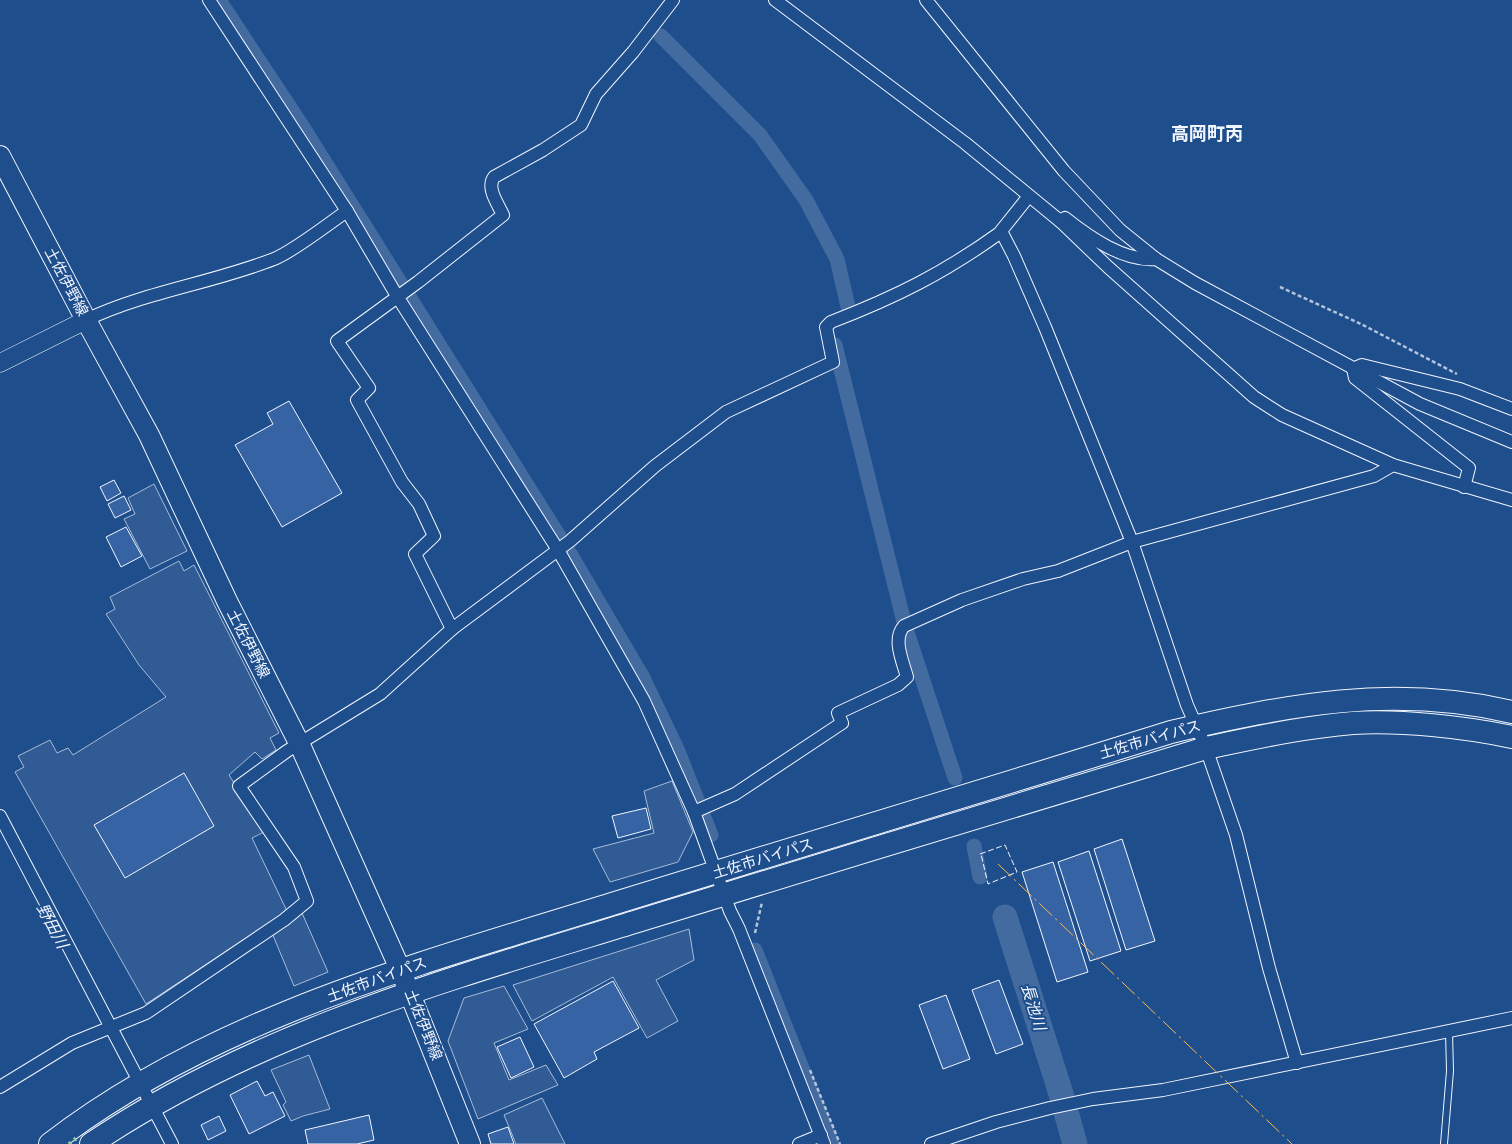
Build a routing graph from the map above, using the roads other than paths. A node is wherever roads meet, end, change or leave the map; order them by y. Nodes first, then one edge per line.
1 (209, 0) edge
2 (672, 0) edge
3 (775, 0) edge
4 (926, 0) edge
5 (0, 156) edge
6 (1029, 196) junction
7 (347, 211) junction
8 (1060, 221) junction
9 (1001, 232) junction
10 (1156, 259) junction
11 (402, 292) junction
12 (86, 320) junction
13 (0, 363) edge
14 (1353, 369) junction
15 (1512, 409) edge
16 (1512, 442) edge
17 (1393, 465) junction
18 (1464, 488) junction
19 (1512, 500) edge
20 (1132, 542) junction
21 (562, 547) junction
22 (452, 629) junction
23 (1512, 712) edge
24 (1195, 727) junction
25 (1512, 736) edge
26 (300, 745) junction
27 (1206, 748) junction
28 (700, 810) junction
29 (0, 816) edge
30 (716, 873) junction
31 (724, 895) junction
32 (400, 969) junction
33 (410, 993) junction
34 (1512, 1018) edge
35 (112, 1028) junction
36 (1449, 1032) junction
37 (1297, 1063) junction
38 (140, 1085) junction
39 (0, 1087) edge
40 (151, 1106) junction
41 (822, 1140) edge
42 (50, 1144) edge
43 (91, 1144) edge
44 (172, 1144) edge
45 (470, 1144) edge
46 (799, 1144) edge
47 (931, 1144) edge
48 (1444, 1144) edge

1 - 7 street
2 - 11 street
3 - 6 street
4 - 10 street
5 - 12 main road, 土佐伊野線
6 - 8 street
6 - 9 street
7 - 11 street
7 - 12 street
8 - 10 street
8 - 17 street
9 - 20 street
9 - 21 street
10 - 14 street
11 - 21 street
11 - 22 street
12 - 13 street
12 - 26 main road, 土佐伊野線
14 - 15 street
14 - 16 street
14 - 18 street
17 - 18 street
17 - 20 street
18 - 19 street
20 - 24 street
20 - 28 street
21 - 22 street
21 - 28 street
22 - 26 street
23 - 24 highway, 土佐市バイパス
24 - 27 street
24 - 30 highway, 土佐市バイパス
25 - 27 highway, 土佐市バイパス
26 - 32 main road, 土佐伊野線
26 - 35 street
27 - 31 highway, 土佐市バイパス
27 - 37 street
28 - 30 street
29 - 35 street
30 - 31 street
30 - 32 highway, 土佐市バイパス
31 - 33 highway, 土佐市バイパス
31 - 41 street
32 - 33 main road, 土佐伊野線
32 - 38 highway, 土佐市バイパス
33 - 40 highway, 土佐市バイパス
33 - 45 main road, 土佐伊野線
34 - 36 street
35 - 38 street
35 - 39 street
36 - 37 street
36 - 48 lane
37 - 47 street
38 - 40 street
38 - 42 highway, 土佐市バイパス
40 - 43 highway, 土佐市バイパス
40 - 44 street
41 - 46 street

